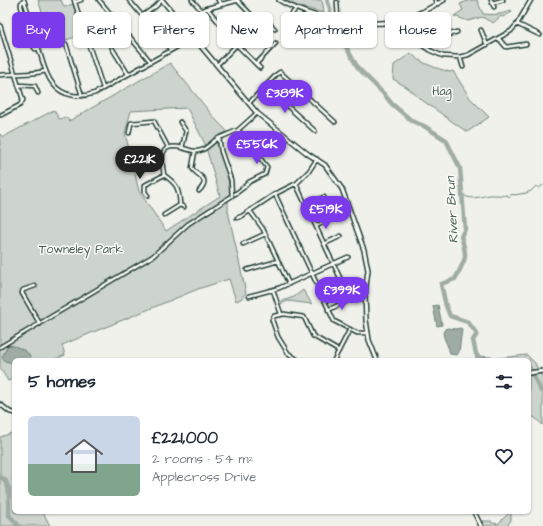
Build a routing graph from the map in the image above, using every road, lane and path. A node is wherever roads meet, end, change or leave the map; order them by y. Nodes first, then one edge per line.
1 (24, 0) edge
2 (81, 0) edge
3 (99, 0) edge
4 (129, 0) edge
5 (162, 0) edge
6 (192, 0) edge
7 (218, 0) edge
8 (238, 0) edge
9 (279, 0) edge
10 (435, 0) edge
11 (444, 0) edge
12 (503, 0) edge
13 (531, 0) edge
14 (75, 1) edge
15 (337, 2) dead end
16 (492, 3) edge
17 (222, 4) junction
18 (437, 4) junction
19 (207, 8) junction
20 (296, 9) junction
21 (202, 11) joint
22 (139, 12) edge
23 (148, 12) edge
24 (172, 12) edge
25 (249, 12) edge
26 (294, 12) edge
27 (307, 12) edge
28 (338, 12) edge
29 (421, 12) edge
30 (217, 21) edge
31 (517, 24) junction
32 (0, 25) edge
33 (451, 28) dead end
34 (481, 30) dead end
35 (457, 32) dead end
36 (452, 33) joint
37 (540, 35) dead end
38 (499, 39) junction
39 (276, 43) dead end
40 (66, 44) dead end
41 (524, 44) dead end
42 (487, 46) junction
43 (112, 48) dead end
44 (175, 48) edge
45 (201, 48) edge
46 (234, 48) edge
47 (240, 48) edge
48 (427, 48) edge
49 (39, 50) junction
50 (171, 50) joint
51 (460, 57) junction
52 (150, 61) junction
53 (256, 64) junction
54 (216, 66) junction
55 (463, 67) dead end
56 (260, 68) dead end
57 (46, 71) junction
58 (14, 73) junction
59 (128, 74) junction
60 (0, 75) edge
61 (18, 85) junction
62 (265, 86) junction
63 (103, 88) junction
64 (38, 94) dead end
65 (82, 96) junction
66 (249, 103) junction
67 (257, 113) junction
68 (1, 115) dead end
69 (180, 122) dead end
70 (335, 122) dead end
71 (238, 130) junction
72 (315, 131) dead end
73 (129, 133) dead end
74 (219, 138) junction
75 (168, 147) junction
76 (182, 148) junction
77 (195, 151) junction
78 (161, 158) junction
79 (317, 159) junction
80 (137, 162) dead end
81 (164, 174) junction
82 (296, 184) junction
83 (199, 191) dead end
84 (235, 194) dead end
85 (275, 194) junction
86 (148, 196) dead end
87 (324, 197) dead end
88 (180, 205) junction
89 (306, 205) junction
90 (184, 207) dead end
91 (250, 211) junction
92 (164, 215) dead end
93 (237, 218) dead end
94 (333, 218) dead end
95 (316, 226) junction
96 (265, 234) junction
97 (341, 236) dead end
98 (243, 244) dead end
99 (324, 244) junction
100 (348, 257) dead end
101 (278, 260) junction
102 (333, 264) junction
103 (247, 270) dead end
104 (312, 274) junction
105 (342, 282) dead end
106 (288, 284) junction
107 (35, 286) dead end
108 (273, 290) junction
109 (249, 296) dead end
110 (349, 300) dead end
111 (328, 310) junction
112 (281, 314) junction
113 (40, 324) junction
114 (350, 329) junction
115 (368, 333) junction
116 (0, 347) edge
117 (339, 351) junction
118 (295, 358) edge
119 (335, 358) edge
120 (376, 358) edge
121 (543, 371) edge
122 (531, 373) edge
123 (0, 404) edge
124 (12, 412) edge
125 (475, 514) edge
126 (481, 526) edge

1 - 49 street
1 - 49 street
2 - 14 street
3 - 52 street
4 - 22 street
5 - 23 street
5 - 24 street
6 - 21 street
7 - 17 street
8 - 17 street
8 - 25 street
9 - 20 street
10 - 18 street
11 - 18 street
12 - 16 street
13 - 31 street
14 - 63 street
15 - 28 street
17 - 19 street
18 - 29 street
19 - 21 street
19 - 30 street
20 - 26 street
20 - 27 street
31 - 37 street
31 - 38 street
32 - 58 street
33 - 36 street
34 - 42 street
35 - 36 street
38 - 41 street
38 - 42 street
39 - 53 street
40 - 65 street
42 - 51 street
43 - 59 street
44 - 50 street
45 - 54 street
46 - 54 street
47 - 53 street
48 - 51 street
49 - 57 street
50 - 52 street
51 - 55 street
52 - 59 street
53 - 56 street
54 - 66 street
57 - 58 street
57 - 65 street
58 - 60 street
58 - 61 street
59 - 63 street
61 - 64 street
61 - 68 street
62 - 66 street
62 - 70 street
62 - 72 street
63 - 65 street
66 - 67 street
67 - 71 street
67 - 79 street
69 - 76 street
71 - 74 street
71 - 84 street
73 - 75 street
74 - 77 street
74 - 113 street
75 - 76 street
75 - 78 street
76 - 77 street
77 - 83 street
78 - 80 street
78 - 81 street
79 - 82 street
79 - 115 street
81 - 86 street
81 - 88 street
82 - 85 street
82 - 89 street
85 - 91 street
85 - 104 street
87 - 89 street
88 - 90 street
88 - 92 street
89 - 95 street
91 - 93 street
91 - 96 street
94 - 95 street
95 - 99 street
96 - 98 street
96 - 101 street
97 - 99 street
99 - 102 street
100 - 102 street
101 - 103 street
101 - 106 street
102 - 104 street
102 - 105 street
104 - 106 street
104 - 111 street
106 - 108 street
107 - 113 street
108 - 109 street
108 - 112 street
110 - 111 street
111 - 114 street
112 - 117 street
112 - 118 street
113 - 116 street
114 - 115 street
114 - 117 street
115 - 120 street
117 - 119 street
121 - 122 street
123 - 124 street
125 - 126 street

